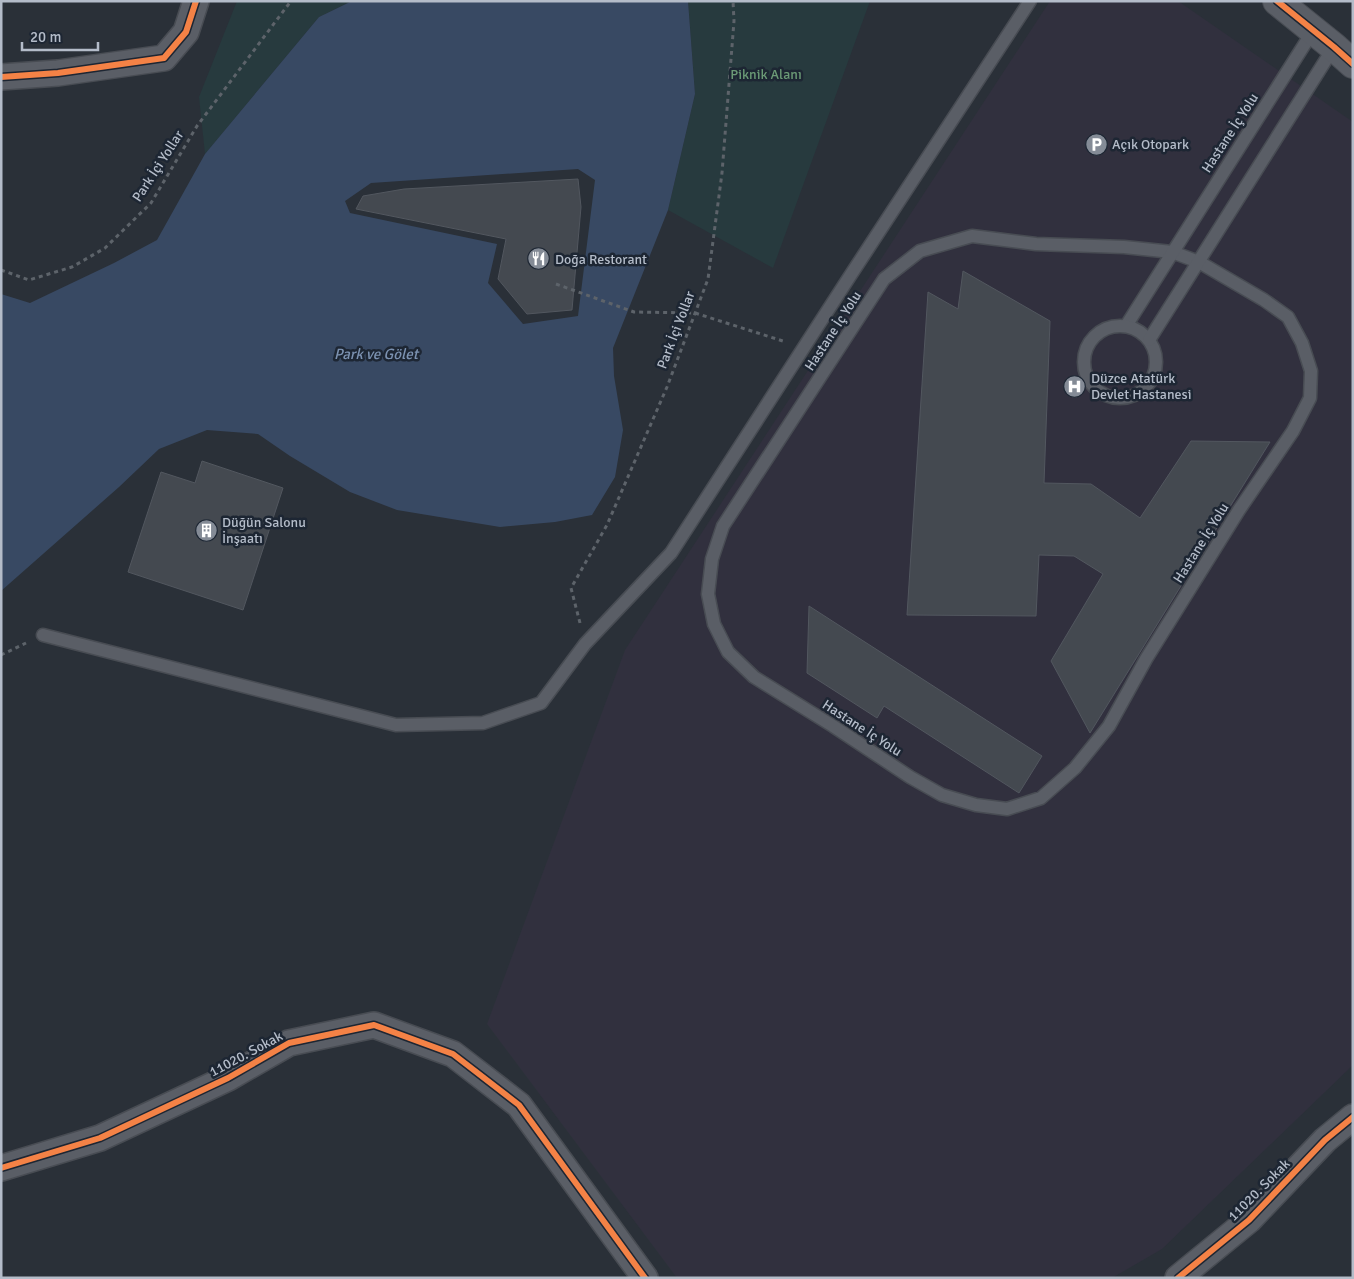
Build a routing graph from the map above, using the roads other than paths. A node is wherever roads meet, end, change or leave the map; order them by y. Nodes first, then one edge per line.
1 (196, 1) edge
2 (1030, 1) edge
3 (1277, 1) edge
4 (1313, 31) junction
5 (1344, 55) edge
6 (1, 77) edge
7 (1172, 252) junction
8 (1199, 262) junction
9 (1126, 326) junction
10 (1150, 340) junction
11 (43, 635) road end
12 (1353, 1117) edge
13 (1, 1168) edge
14 (645, 1278) edge
15 (1178, 1278) edge

1 - 6 street
2 - 11 lane
3 - 4 street
4 - 5 street
4 - 7 lane, Hastane İç Yolu
5 - 8 lane
7 - 8 lane, Hastane İç Yolu
7 - 8 lane, Hastane İç Yolu
7 - 9 lane, Hastane İç Yolu
8 - 10 lane
9 - 10 lane
9 - 10 lane
12 - 15 street, 11020. Sokak
13 - 14 street, 11020. Sokak

